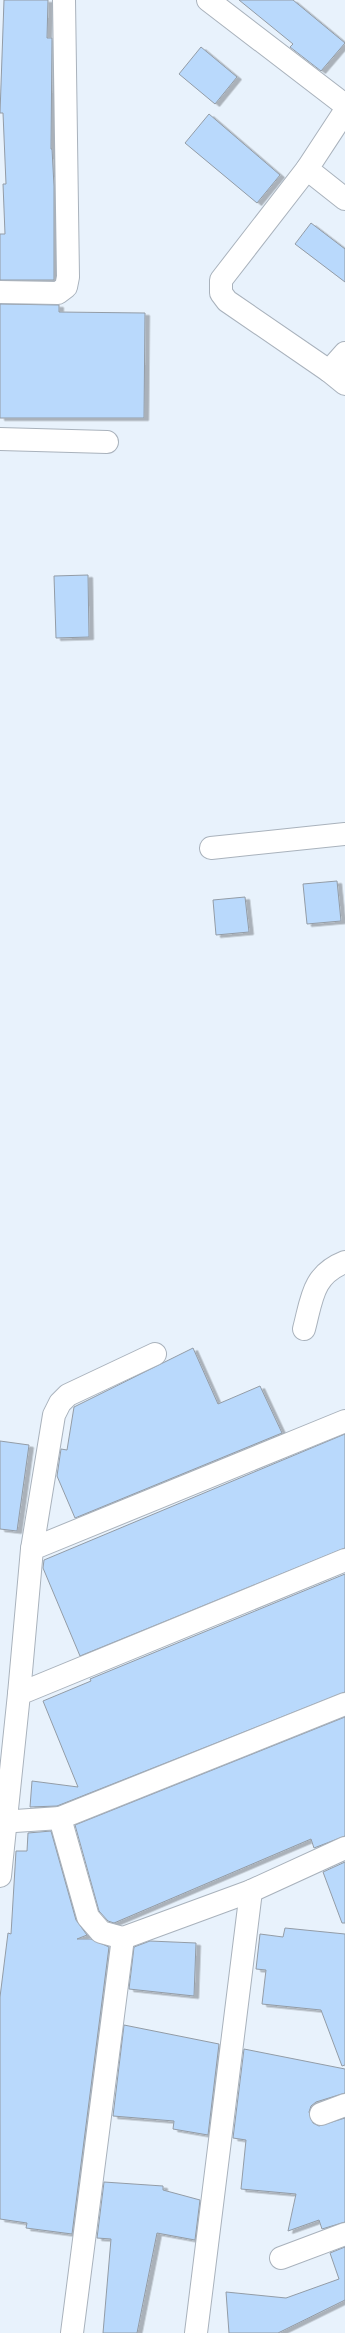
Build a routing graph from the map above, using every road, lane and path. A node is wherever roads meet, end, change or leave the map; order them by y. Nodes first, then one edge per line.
1 (64, 0) edge
2 (208, 0) edge
3 (345, 105) edge
4 (345, 111) edge
5 (307, 169) junction
6 (345, 199) edge
7 (0, 292) edge
8 (345, 354) edge
9 (337, 377) edge
10 (0, 439) edge
11 (107, 442) dead end
12 (345, 834) edge
13 (211, 848) dead end
14 (345, 1262) edge
15 (304, 1329) dead end
16 (156, 1354) dead end
17 (345, 1421) edge
18 (32, 1549) junction
19 (345, 1560) edge
20 (19, 1694) junction
21 (345, 1704) edge
22 (60, 1818) junction
23 (3, 1822) edge
24 (345, 1848) edge
25 (0, 1876) edge
26 (251, 1891) junction
27 (123, 1938) junction
28 (345, 2105) edge
29 (322, 2114) dead end
30 (345, 2234) edge
31 (281, 2258) dead end
32 (72, 2333) edge
33 (196, 2333) edge

1 - 7 street
2 - 3 street
4 - 5 street
5 - 6 street
5 - 9 street
8 - 9 street
10 - 11 street
12 - 13 street
14 - 15 street
16 - 18 street
17 - 18 street
18 - 20 street
19 - 20 street
20 - 23 street
21 - 22 street
22 - 23 street
22 - 27 street
23 - 25 street
24 - 26 street
26 - 27 street
26 - 33 street
27 - 32 street
28 - 29 street
30 - 31 street

